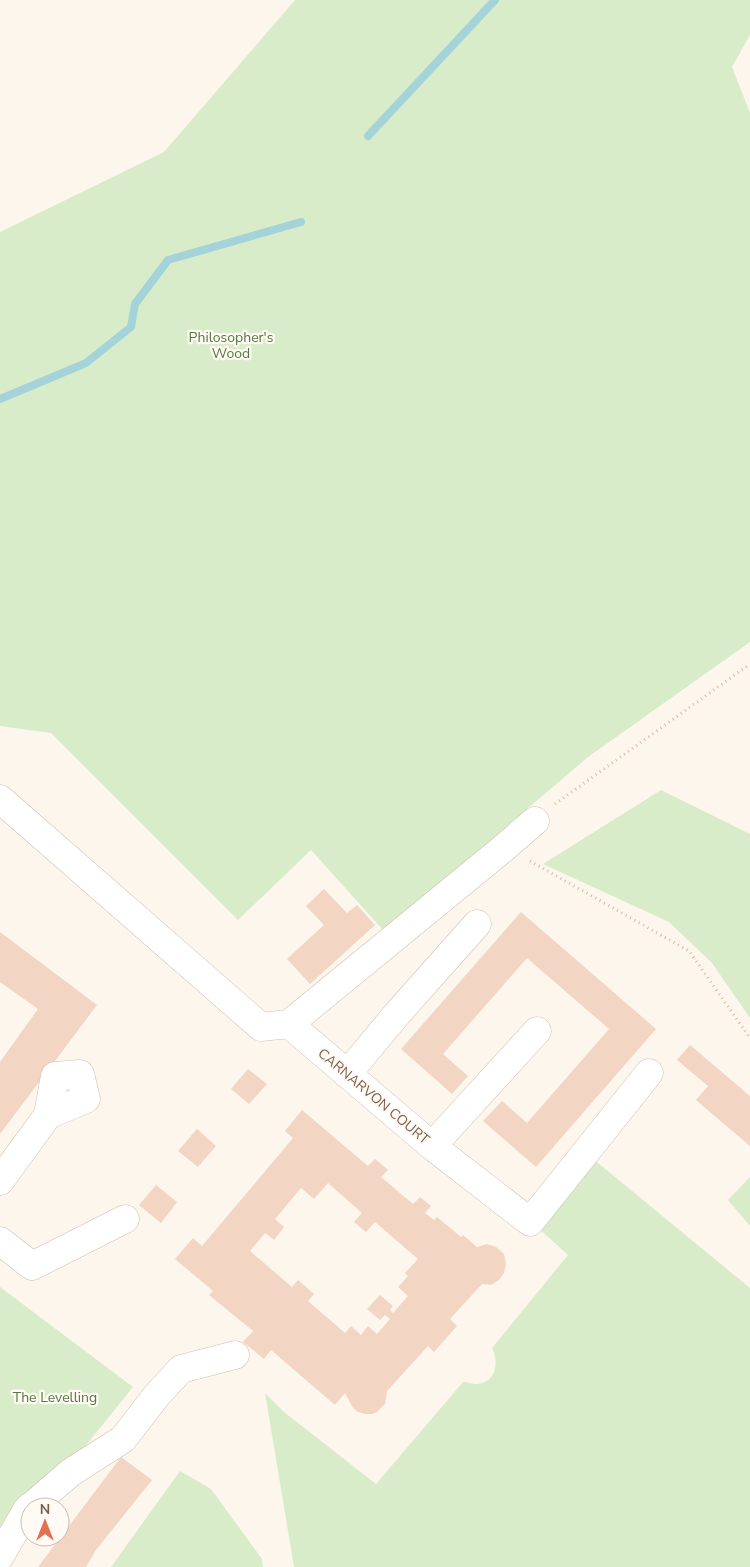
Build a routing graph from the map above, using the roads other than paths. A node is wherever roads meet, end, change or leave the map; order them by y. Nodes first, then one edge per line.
1 (1, 803) edge
2 (535, 821) road end
3 (476, 924) dead end
4 (289, 1024) junction
5 (537, 1031) dead end
6 (347, 1074) junction
7 (648, 1074) dead end
8 (48, 1115) dead end
9 (432, 1146) junction
10 (0, 1181) edge
11 (125, 1219) dead end
12 (0, 1242) edge
13 (235, 1355) dead end
14 (42, 1497) edge
15 (20, 1522) edge
16 (0, 1556) edge

1 - 4 lane
2 - 4 lane
3 - 6 lane
4 - 6 lane, CARNARVON COURT
5 - 9 lane, CARNARVON COURT
6 - 9 lane, CARNARVON COURT
7 - 9 lane
8 - 10 lane
11 - 12 lane
13 - 14 lane
15 - 16 lane

